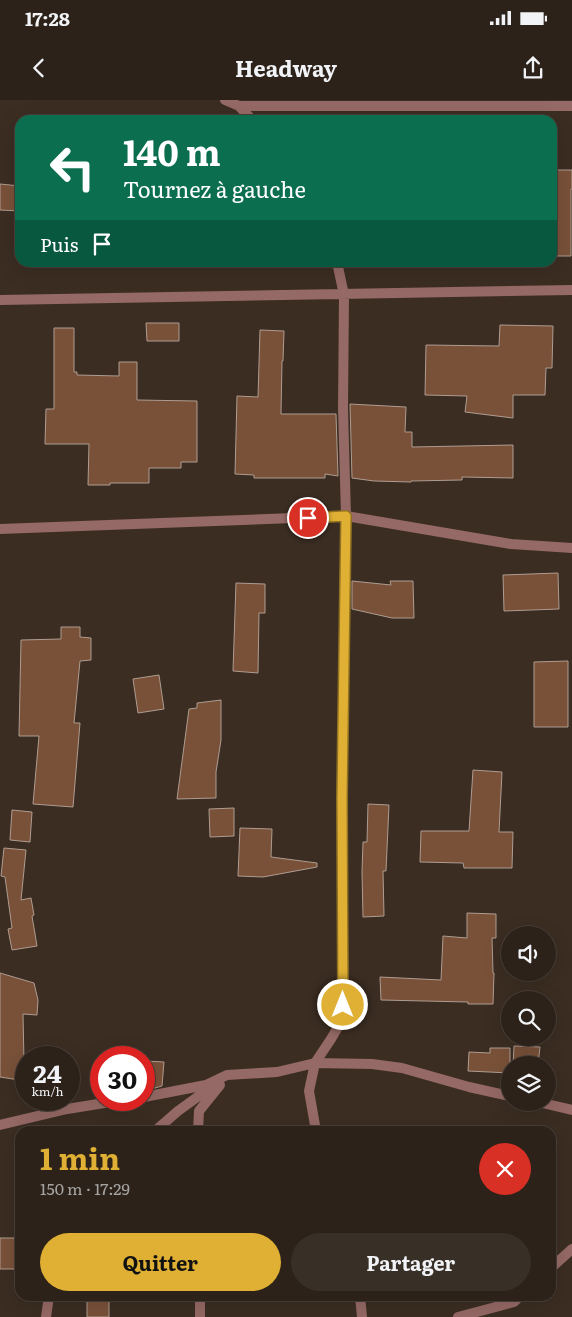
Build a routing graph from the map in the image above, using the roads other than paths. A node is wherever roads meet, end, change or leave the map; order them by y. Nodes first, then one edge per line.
1 (225, 100) edge
2 (359, 103) edge
3 (571, 104) edge
4 (239, 106) junction
5 (247, 115) edge
6 (338, 267) edge
7 (572, 290) edge
8 (344, 294) junction
9 (0, 300) edge
10 (346, 516) junction
11 (0, 529) edge
12 (572, 548) edge
13 (315, 1063) junction
14 (227, 1076) junction
15 (155, 1094) edge
16 (501, 1094) edge
17 (90, 1105) edge
18 (556, 1106) edge
19 (572, 1110) edge
20 (0, 1125) edge
21 (160, 1126) edge
22 (198, 1126) edge
23 (315, 1126) edge
24 (572, 1249) edge
25 (556, 1263) edge
26 (48, 1301) edge
27 (200, 1301) edge
28 (360, 1301) edge
29 (515, 1301) edge
30 (46, 1317) edge
31 (200, 1317) edge
32 (362, 1317) edge
33 (458, 1317) edge

1 - 4 street
2 - 3 street
2 - 4 street
4 - 5 street
6 - 8 street
7 - 8 street
8 - 9 street
8 - 10 street
10 - 11 street
10 - 12 street
10 - 13 street
13 - 14 street
13 - 16 street
13 - 23 street
14 - 15 street
14 - 21 street
14 - 22 street
17 - 20 street
18 - 19 street
24 - 25 street
26 - 30 street
27 - 31 street
28 - 32 street
29 - 33 street

